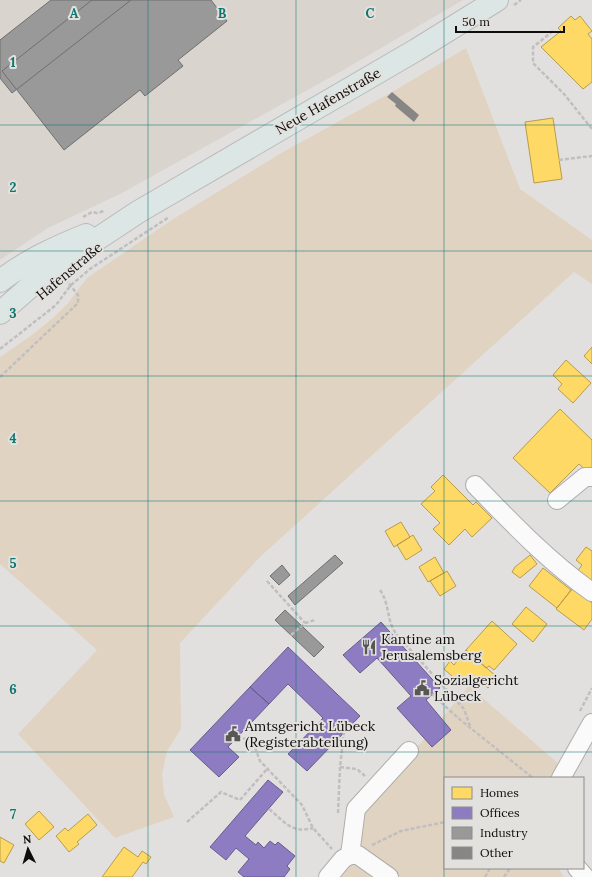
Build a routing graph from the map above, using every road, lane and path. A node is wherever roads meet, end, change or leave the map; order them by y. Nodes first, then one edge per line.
1 (521, 0) edge
2 (502, 4) edge
3 (553, 31) dead end
4 (592, 129) edge
5 (592, 156) edge
6 (559, 160) dead end
7 (165, 207) junction
8 (138, 212) junction
9 (45, 275) junction
10 (0, 281) edge
11 (71, 286) junction
12 (0, 302) edge
13 (0, 314) edge
14 (0, 330) edge
15 (0, 349) edge
16 (0, 377) edge
17 (592, 477) edge
18 (476, 485) dead end
19 (558, 500) dead end
20 (268, 581) dead end
21 (380, 590) dead end
22 (592, 592) edge
23 (315, 620) dead end
24 (305, 622) junction
25 (291, 635) dead end
26 (432, 694) dead end
27 (592, 723) edge
28 (470, 727) junction
29 (344, 732) dead end
30 (237, 738) dead end
31 (409, 751) dead end
32 (340, 767) junction
33 (267, 769) junction
34 (532, 777) edge
35 (562, 777) edge
36 (376, 787) junction
37 (269, 809) dead end
38 (338, 819) dead end
39 (187, 822) dead end
40 (444, 822) edge
41 (313, 828) junction
42 (350, 856) junction
43 (578, 869) edge
44 (328, 877) edge
45 (389, 877) edge
46 (585, 877) edge

1 - 2 path
2 - 7 main road, Neue Hafenstraße
3 - 4 path
5 - 6 path
7 - 8 main road, Hafenstraße
7 - 11 path
8 - 9 main road, Hafenstraße
8 - 10 main road
8 - 14 main road, Hafenstraße
9 - 12 street
9 - 13 main road, Hafenstraße
11 - 15 path
11 - 16 path
17 - 19 street
18 - 22 street
20 - 24 path
21 - 28 path
23 - 24 path
24 - 25 path
26 - 28 path
27 - 35 street
28 - 34 path
29 - 32 path
30 - 33 path
31 - 36 street
32 - 36 path
32 - 38 path
33 - 39 path
33 - 41 path
36 - 42 street
37 - 41 path
40 - 42 path
41 - 42 path
42 - 44 street
42 - 45 street
43 - 46 street

